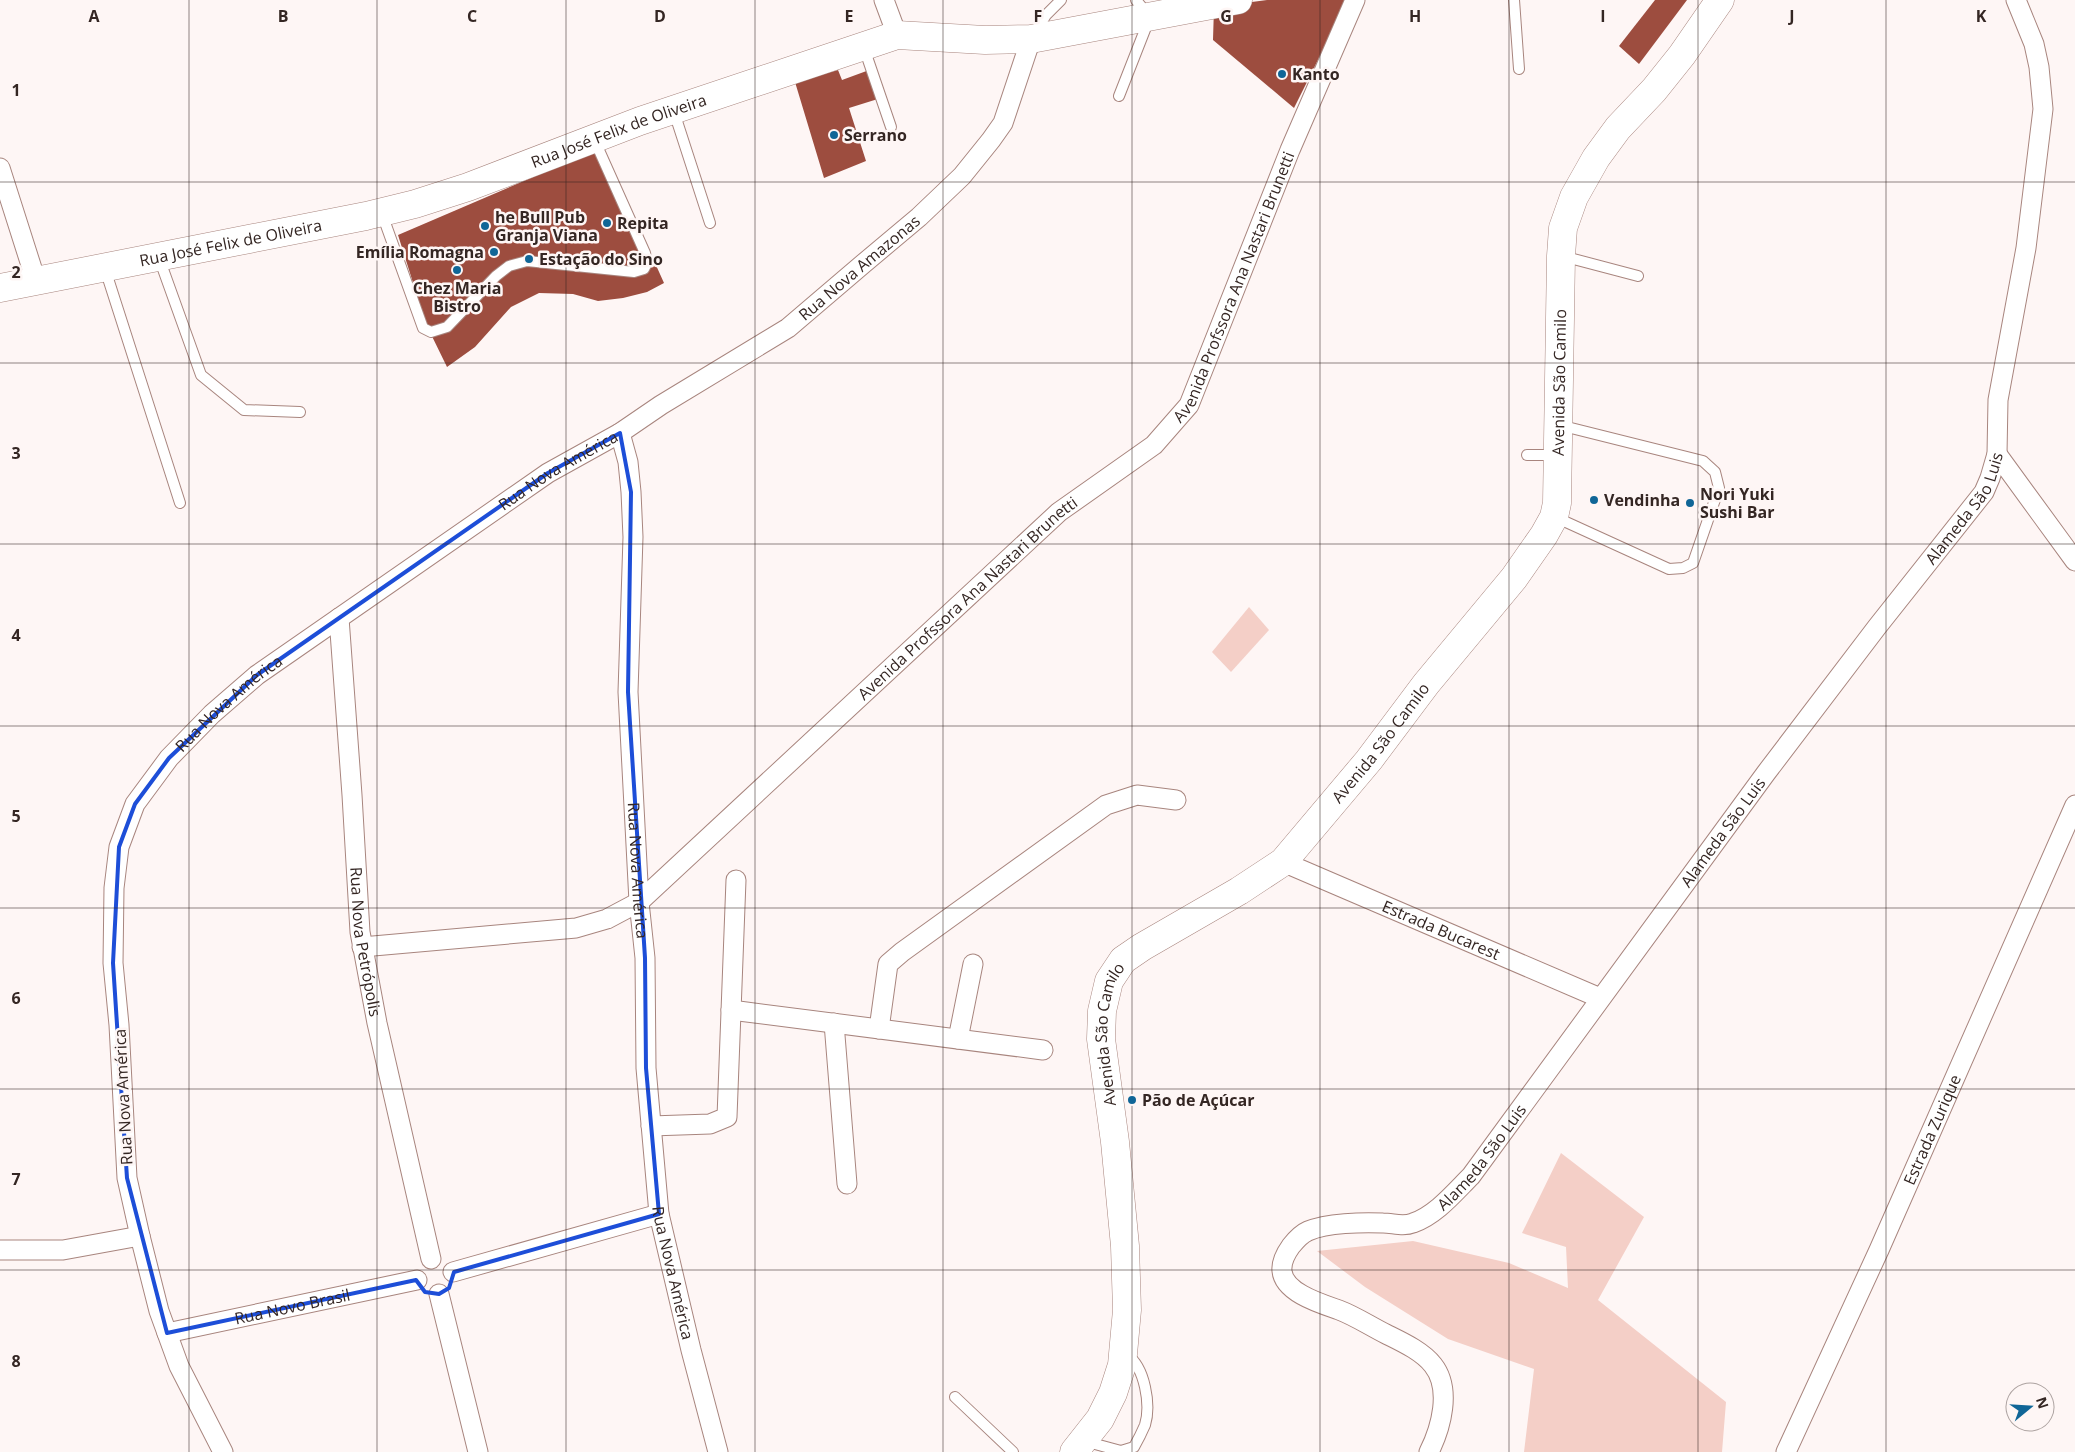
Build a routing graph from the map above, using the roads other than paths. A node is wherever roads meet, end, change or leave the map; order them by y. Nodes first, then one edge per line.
1 (884, 0) edge
2 (1061, 0) edge
3 (1238, 0) edge
4 (1355, 0) edge
5 (1514, 0) edge
6 (1720, 0) edge
7 (2016, 0) edge
8 (1206, 3) edge
9 (1143, 8) edge
10 (897, 35) junction
11 (1031, 40) junction
12 (863, 46) junction
13 (1519, 69) dead end
14 (1119, 96) dead end
15 (673, 110) junction
16 (892, 127) dead end
17 (594, 139) junction
18 (0, 168) edge
19 (382, 213) junction
20 (710, 222) dead end
21 (1561, 256) junction
22 (159, 257) junction
23 (104, 268) junction
24 (1638, 276) dead end
25 (36, 281) junction
26 (0, 288) edge
27 (300, 412) dead end
28 (1559, 424) junction
29 (620, 433) junction
30 (1527, 454) dead end
31 (1997, 454) junction
32 (1558, 455) junction
33 (180, 503) dead end
34 (1554, 517) junction
35 (2075, 561) edge
36 (339, 618) junction
37 (1176, 800) dead end
38 (2075, 805) edge
39 (1284, 862) junction
40 (736, 880) dead end
41 (639, 902) junction
42 (362, 947) junction
43 (973, 964) dead end
44 (1600, 998) junction
45 (731, 1010) junction
46 (834, 1023) junction
47 (879, 1029) junction
48 (958, 1039) junction
49 (1043, 1050) dead end
50 (651, 1126) junction
51 (847, 1184) dead end
52 (659, 1214) junction
53 (140, 1236) junction
54 (0, 1250) edge
55 (430, 1259) junction
56 (452, 1272) junction
57 (418, 1280) junction
58 (439, 1294) junction
59 (167, 1333) junction
60 (1123, 1352) junction
61 (955, 1398) dead end
62 (1078, 1447) edge
63 (223, 1452) edge
64 (478, 1452) edge
65 (718, 1452) edge
66 (1013, 1452) edge
67 (1429, 1452) edge
68 (1786, 1452) edge

1 - 10 street
2 - 11 lane
3 - 8 main road, Rua José Felix de Oliveira
4 - 41 street, Avenida Profssora Ana Nastari Brunetti
5 - 13 lane
6 - 21 main road, Avenida São Camilo
7 - 31 street, Alameda São Luis
8 - 9 main road, Rua José Felix de Oliveira
9 - 11 main road, Rua José Felix de Oliveira
9 - 14 lane
10 - 11 main road, Rua José Felix de Oliveira
10 - 12 main road, Rua José Felix de Oliveira
11 - 29 street, Rua Nova Amazonas
12 - 15 main road, Rua José Felix de Oliveira
12 - 16 lane
15 - 17 main road, Rua José Felix de Oliveira
15 - 20 lane
17 - 19 main road, Rua José Felix de Oliveira
17 - 19 lane
18 - 25 street
19 - 22 main road, Rua José Felix de Oliveira
21 - 24 lane
21 - 28 main road, Avenida São Camilo
22 - 23 main road, Rua José Felix de Oliveira
22 - 27 lane
23 - 25 main road, Rua José Felix de Oliveira
23 - 33 lane
25 - 26 main road, Rua José Felix de Oliveira
28 - 32 main road, Avenida São Camilo
28 - 34 lane
29 - 36 street, Rua Nova América
29 - 41 street, Rua Nova América
30 - 32 lane
31 - 35 street
31 - 44 street, Alameda São Luis
32 - 34 main road, Avenida São Camilo
34 - 39 main road, Avenida São Camilo
36 - 42 street, Rua Nova Petrópolis
36 - 53 street, Rua Nova América
37 - 47 street
38 - 68 street, Estrada Zurique
39 - 44 street, Estrada Bucarest
39 - 60 main road, Avenida São Camilo
40 - 45 street
41 - 42 street, Avenida Profssora Ana Nastari Brunetti
41 - 50 street, Rua Nova América
42 - 55 street, Rua Nova Petrópolis
43 - 48 street
44 - 67 street, Alameda São Luis
45 - 46 street
45 - 50 street
46 - 47 street
46 - 51 street
47 - 48 street
48 - 49 street
50 - 52 street, Rua Nova América
52 - 56 street
52 - 65 street, Rua Nova América
53 - 54 street
53 - 59 street
55 - 56 street
55 - 57 street
56 - 58 street
57 - 58 street
57 - 59 street, Rua Novo Brasil
58 - 64 street
59 - 63 street
60 - 62 main road, Avenida São Camilo
60 - 62 lane
61 - 66 lane

